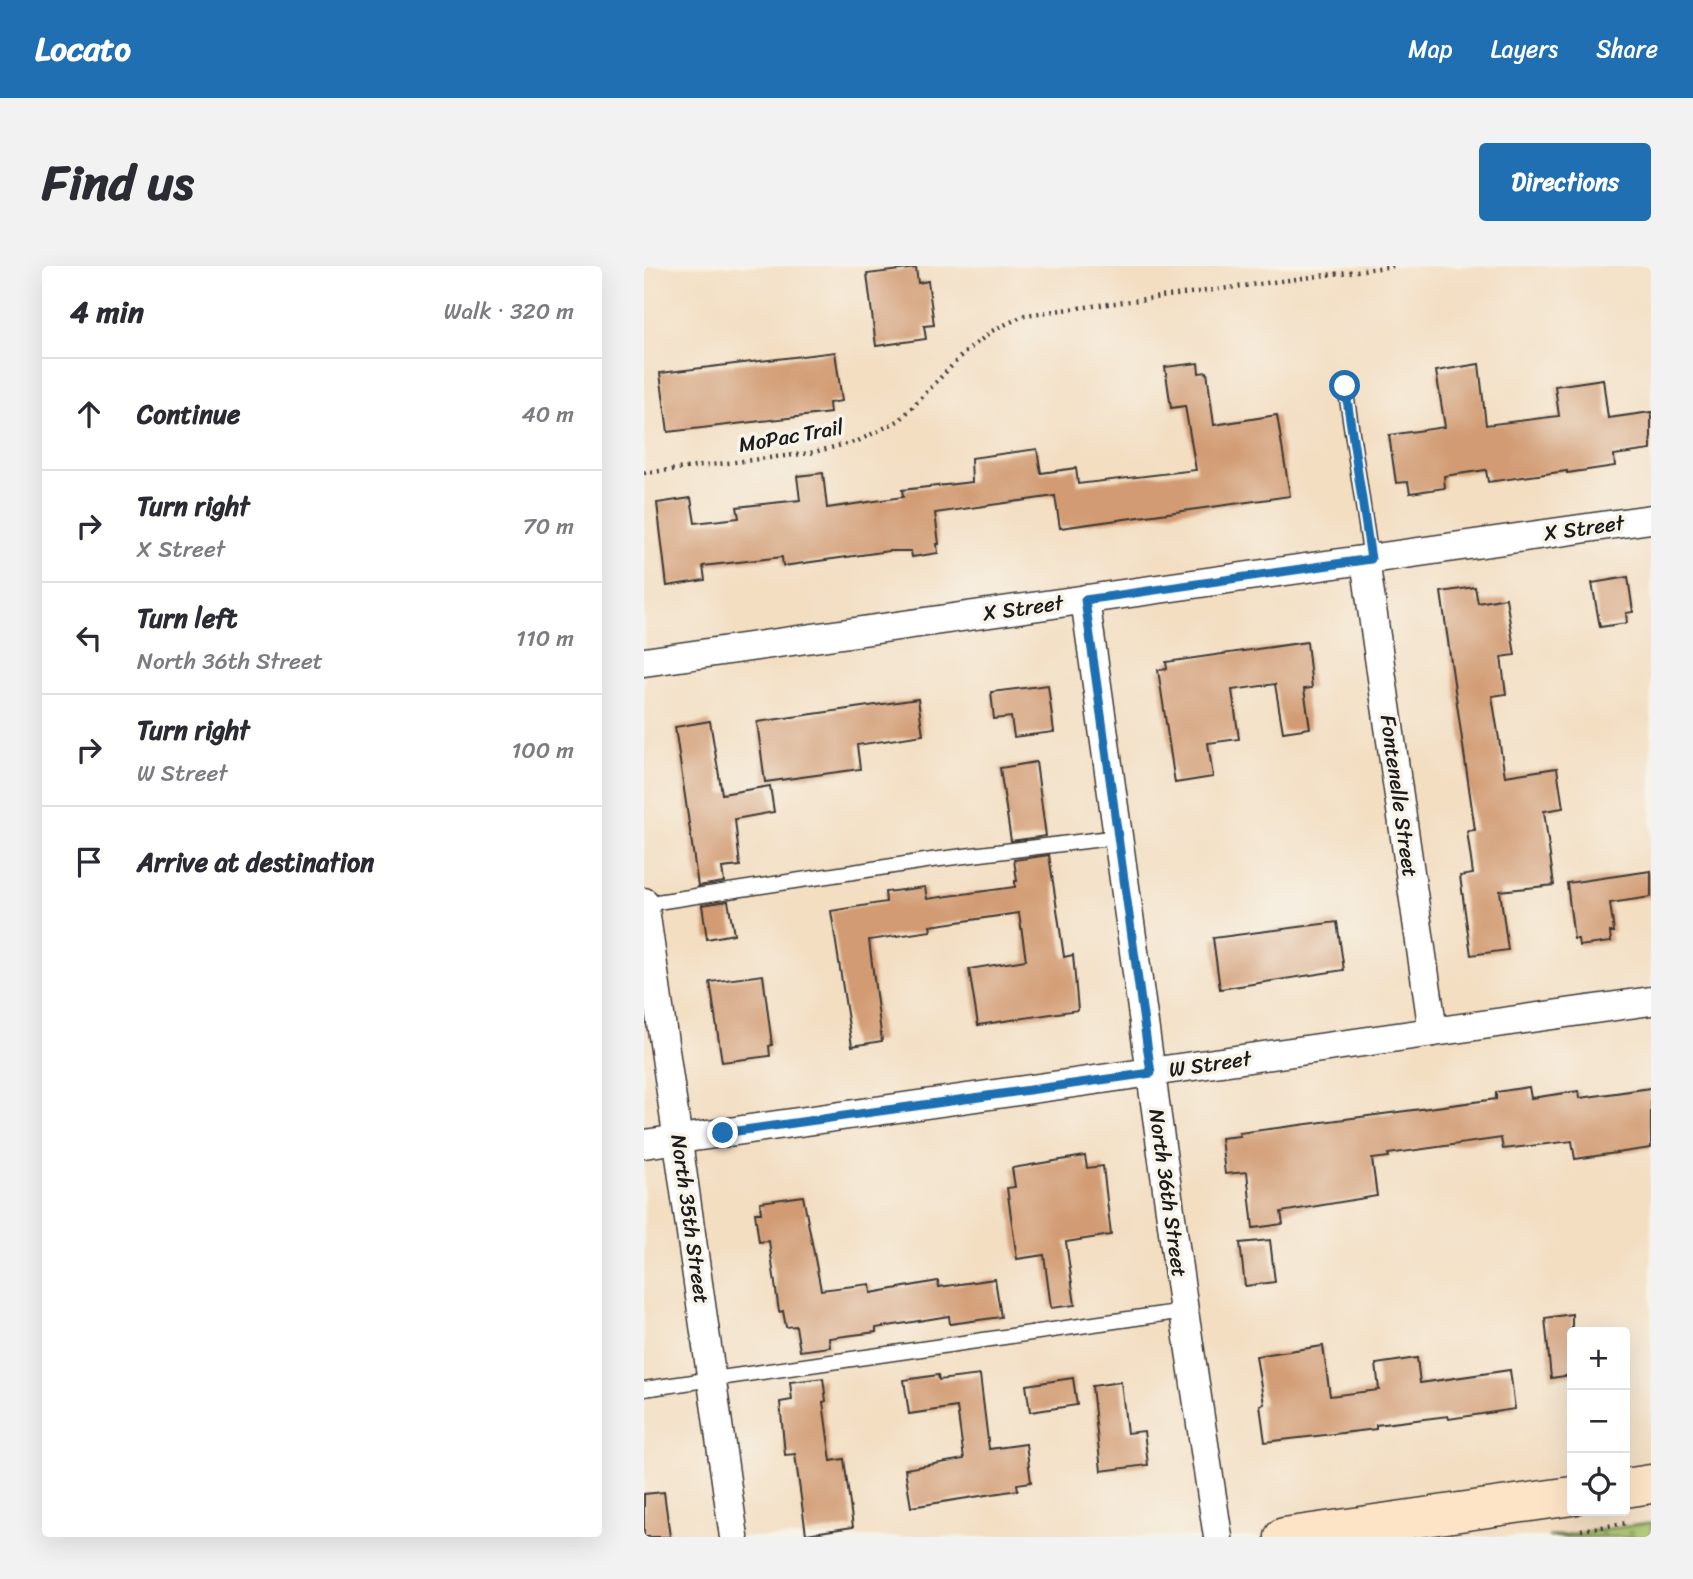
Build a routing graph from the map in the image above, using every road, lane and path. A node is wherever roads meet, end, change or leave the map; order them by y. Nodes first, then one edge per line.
1 (1394, 266) edge
2 (1345, 386) dead end
3 (644, 473) edge
4 (1651, 519) edge
5 (1368, 559) junction
6 (1085, 600) junction
7 (644, 662) edge
8 (1118, 837) junction
9 (644, 903) edge
10 (1651, 1001) edge
11 (1433, 1032) junction
12 (1151, 1073) junction
13 (678, 1139) junction
14 (644, 1144) edge
15 (1184, 1311) junction
16 (713, 1379) junction
17 (644, 1389) edge
18 (1651, 1485) edge
19 (1631, 1505) edge
20 (1567, 1513) edge
21 (734, 1537) edge
22 (1218, 1537) edge
23 (1284, 1537) edge

1 - 3 path, MoPac Trail
2 - 5 lane
4 - 5 street, X Street
5 - 6 street, X Street
5 - 11 street, Fontenelle Street
6 - 7 street, X Street
6 - 8 street, North 36th Street
8 - 9 lane
8 - 12 street, North 36th Street
9 - 13 street, North 35th Street
10 - 11 street, W Street
11 - 12 street, W Street
12 - 13 street, W Street
12 - 15 street, North 36th Street
13 - 14 street, W Street
13 - 16 street, North 35th Street
15 - 16 lane
15 - 22 street, North 36th Street
16 - 17 lane
16 - 21 street, North 35th Street
18 - 19 main road
20 - 23 main road

